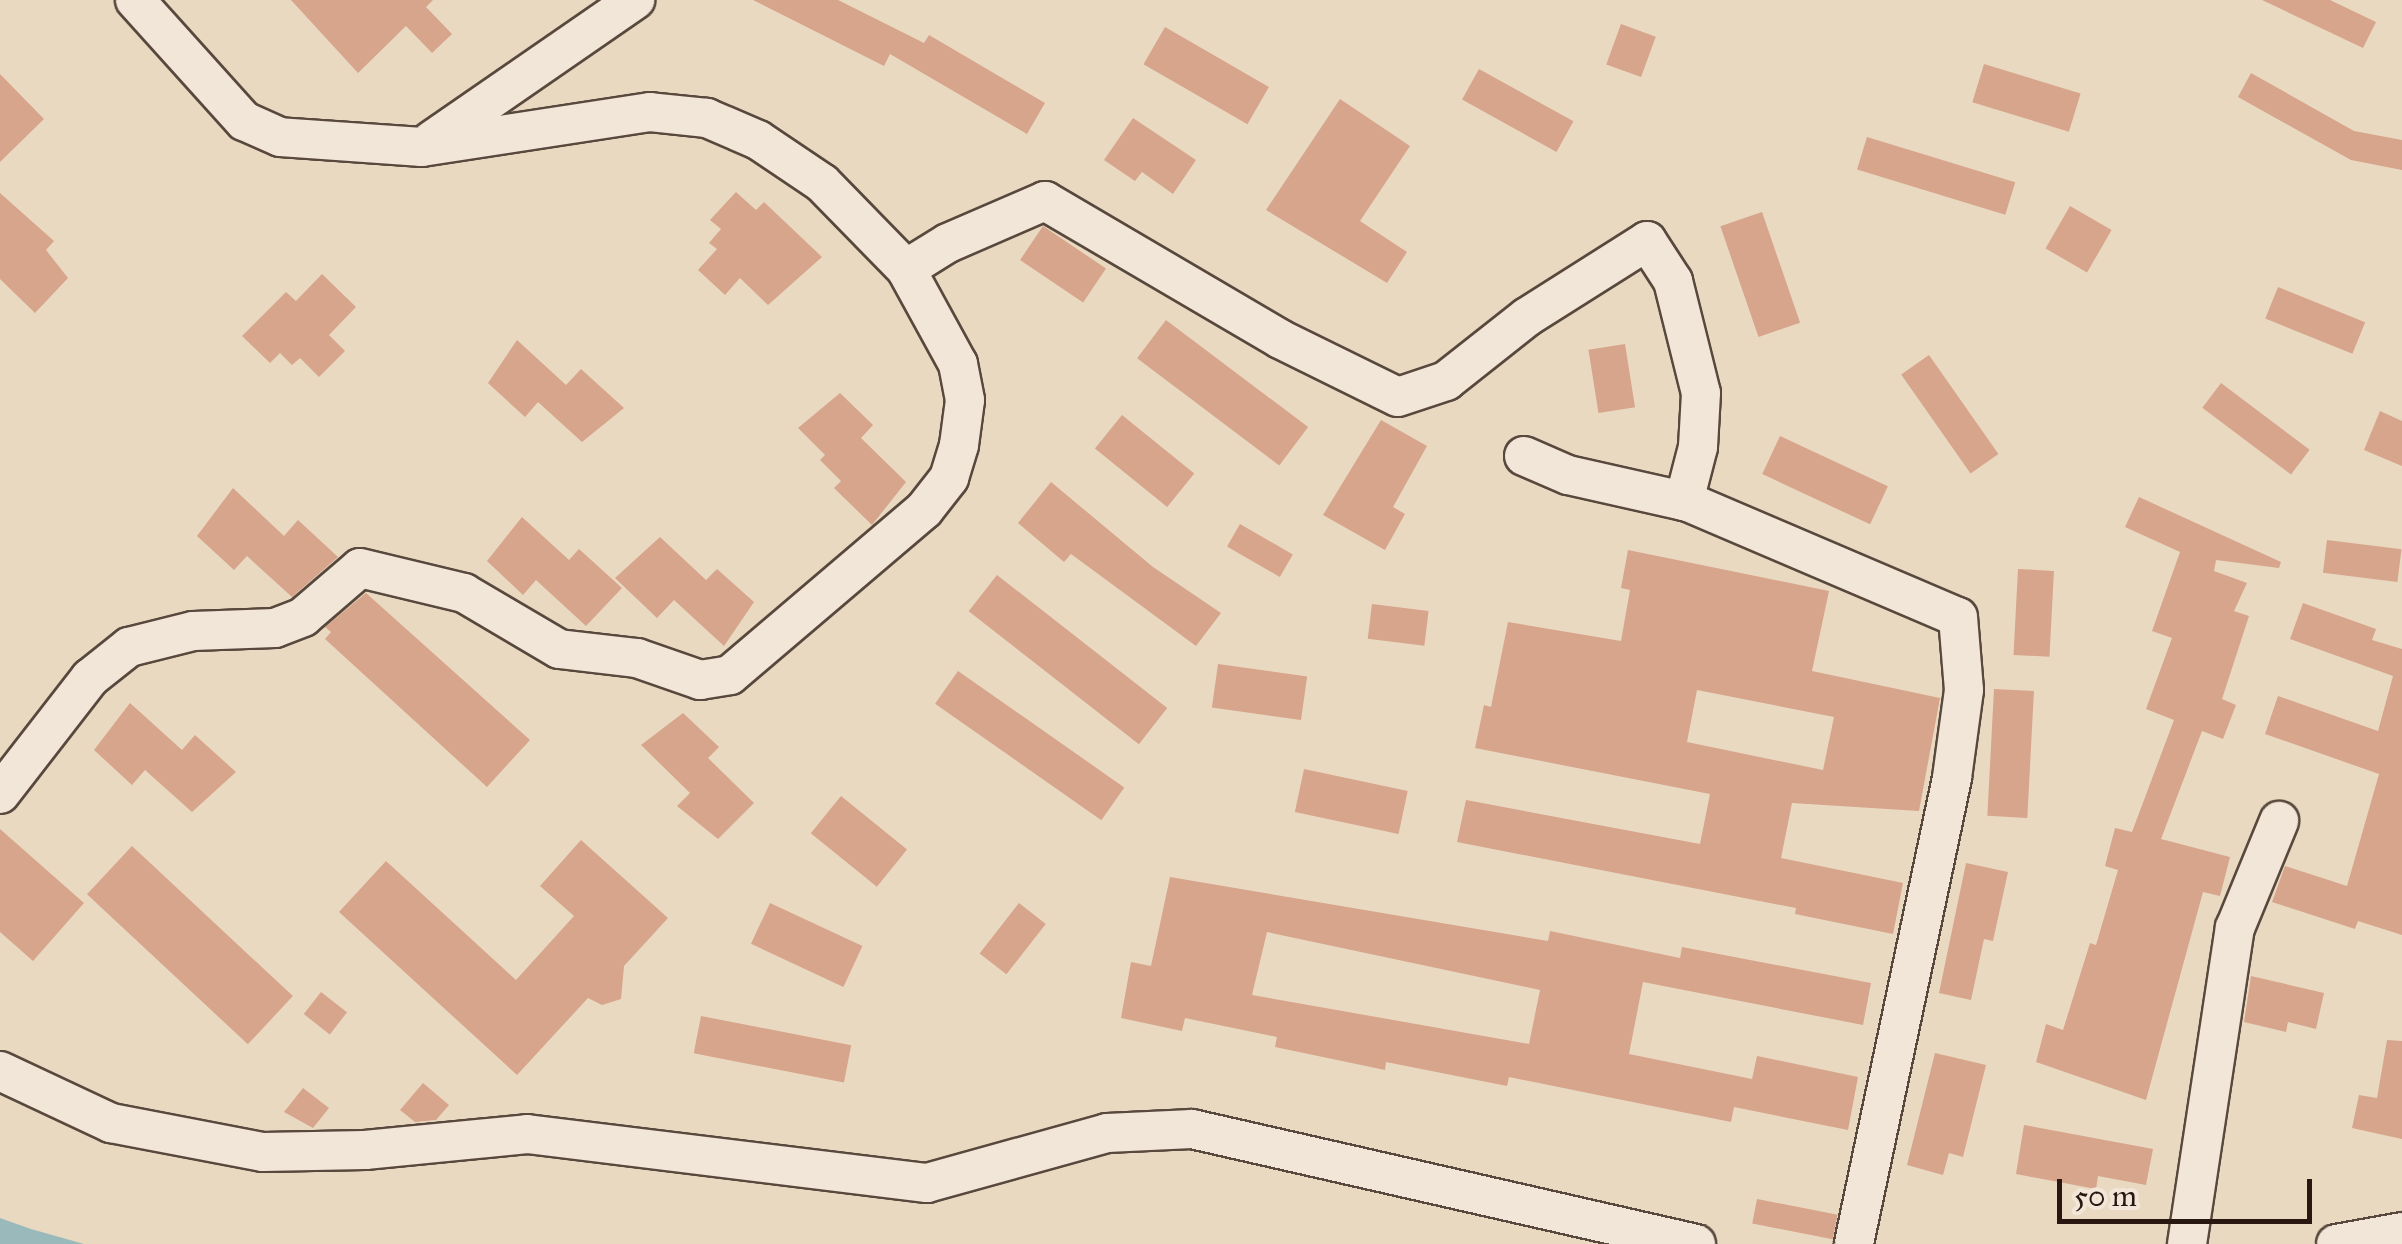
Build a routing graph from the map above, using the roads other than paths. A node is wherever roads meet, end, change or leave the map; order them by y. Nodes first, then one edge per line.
1 (635, 0) edge
2 (140, 2) edge
3 (422, 148) junction
4 (906, 269) junction
5 (1524, 456) dead end
6 (1684, 501) junction
7 (0, 794) edge
8 (2279, 821) dead end
9 (0, 1071) edge
10 (2402, 1232) edge
11 (1696, 1244) edge
12 (1854, 1244) edge
13 (2187, 1244) edge
14 (2336, 1244) edge

1 - 3 street
2 - 3 street
3 - 4 street
4 - 6 street
4 - 7 street
5 - 6 street
6 - 12 street
8 - 13 street
9 - 11 street
10 - 14 street

